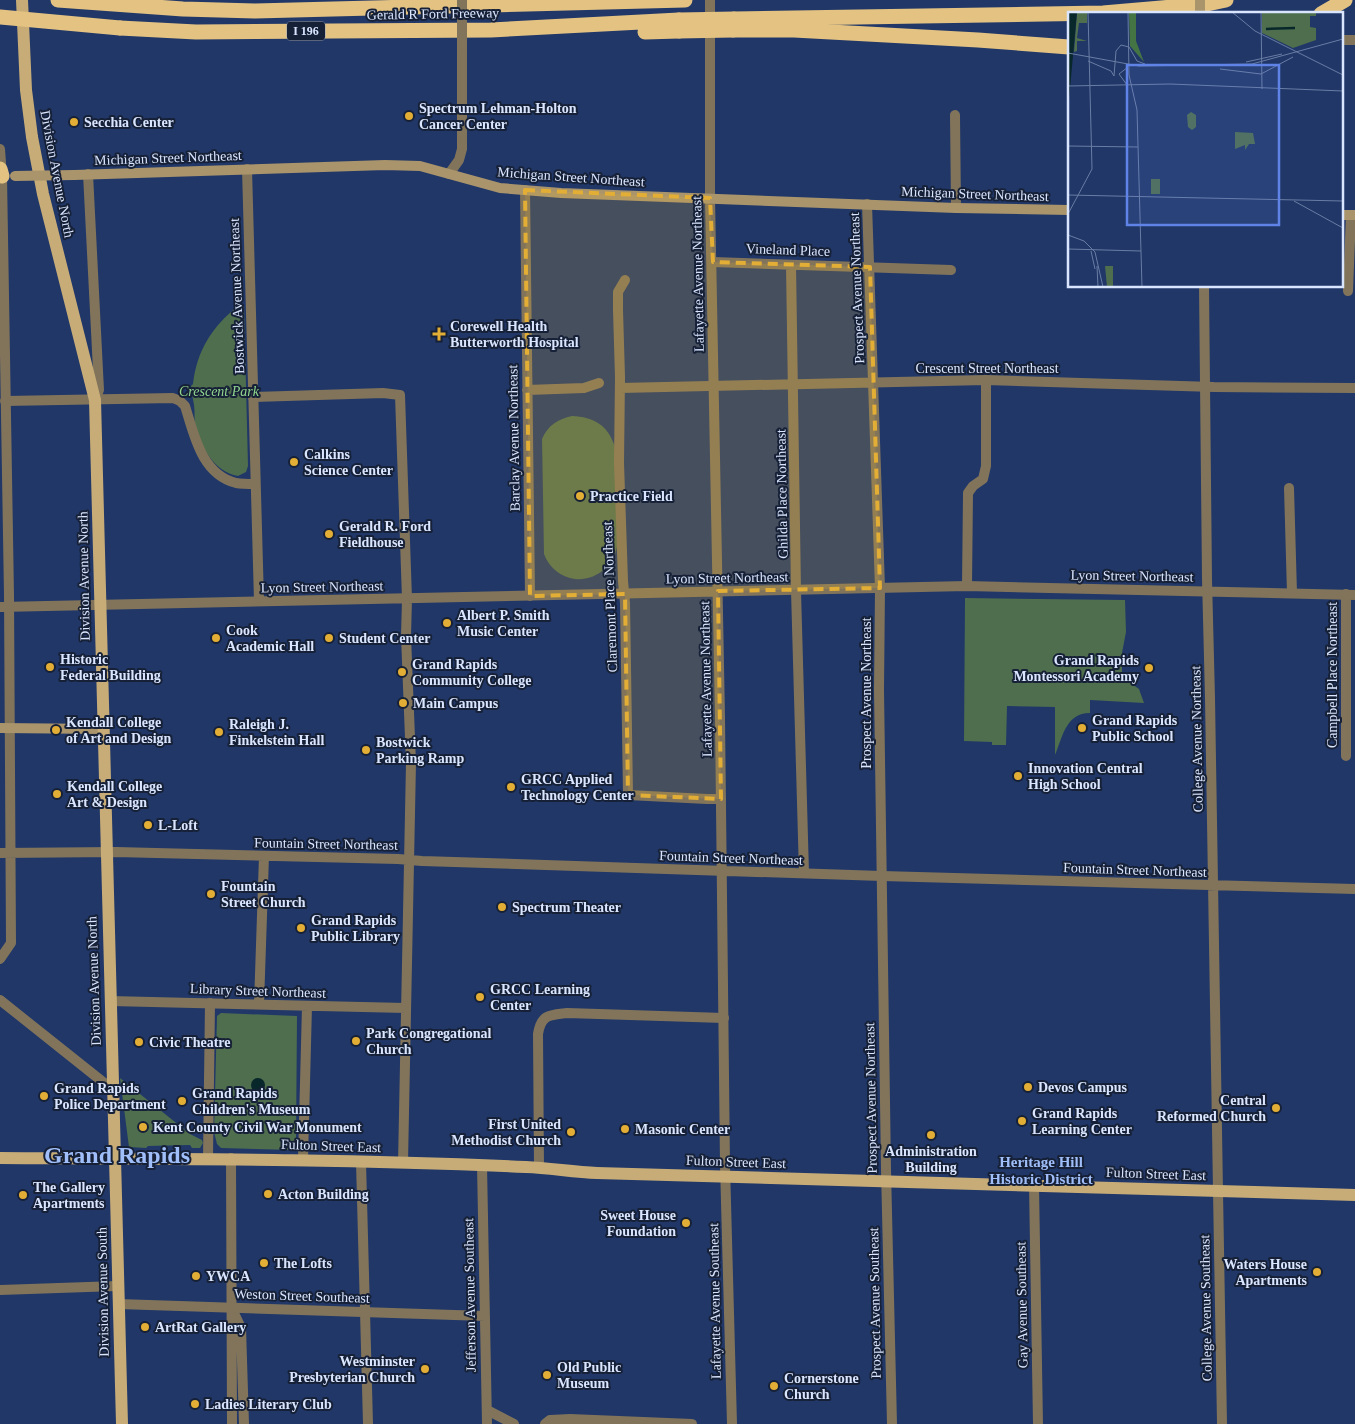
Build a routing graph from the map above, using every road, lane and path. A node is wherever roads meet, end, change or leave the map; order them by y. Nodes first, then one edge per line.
1 (22, 0) edge
2 (58, 0) edge
3 (412, 0) edge
4 (462, 0) edge
5 (679, 0) edge
6 (685, 0) edge
7 (710, 0) edge
8 (1226, 0) edge
9 (1345, 0) edge
10 (552, 2) junction
11 (1115, 12) edge
12 (1324, 12) edge
13 (1068, 14) edge
14 (4, 20) edge
15 (734, 24) junction
16 (1342, 40) edge
17 (1355, 40) edge
18 (1068, 47) edge
19 (955, 114) dead end
20 (0, 149) edge
21 (247, 169) junction
22 (4, 174) edge
23 (88, 174) junction
24 (449, 174) junction
25 (525, 190) junction
26 (710, 198) junction
27 (867, 204) junction
28 (956, 208) junction
29 (1068, 210) edge
30 (1349, 215) edge
31 (713, 262) junction
32 (791, 264) junction
33 (870, 267) junction
34 (952, 270) dead end
35 (625, 280) dead end
36 (1204, 288) edge
37 (1348, 291) dead end
38 (986, 380) junction
39 (874, 382) junction
40 (599, 383) dead end
41 (794, 384) junction
42 (714, 386) junction
43 (1204, 387) junction
44 (620, 388) junction
45 (1355, 388) edge
46 (527, 390) junction
47 (253, 397) junction
48 (95, 400) junction
49 (5, 401) junction
50 (255, 484) junction
51 (1289, 488) dead end
52 (967, 586) junction
53 (880, 588) junction
54 (718, 591) junction
55 (796, 591) junction
56 (1207, 591) junction
57 (1292, 593) junction
58 (624, 594) junction
59 (1350, 595) edge
60 (530, 596) junction
61 (407, 599) junction
62 (258, 601) junction
63 (100, 604) junction
64 (4, 607) edge
65 (4, 728) edge
66 (103, 729) junction
67 (1346, 756) dead end
68 (721, 799) junction
69 (5, 853) edge
70 (106, 853) junction
71 (264, 856) junction
72 (410, 860) junction
73 (722, 872) junction
74 (804, 874) junction
75 (882, 876) junction
76 (1212, 886) junction
77 (1355, 889) edge
78 (0, 958) edge
79 (0, 1000) edge
80 (110, 1001) junction
81 (210, 1003) junction
82 (259, 1004) junction
83 (307, 1006) junction
84 (406, 1008) junction
85 (724, 1018) junction
86 (113, 1090) junction
87 (0, 1158) edge
88 (116, 1158) junction
89 (208, 1158) junction
90 (230, 1158) junction
91 (303, 1160) junction
92 (361, 1162) junction
93 (403, 1163) junction
94 (482, 1166) junction
95 (539, 1168) junction
96 (726, 1177) junction
97 (886, 1181) junction
98 (1034, 1186) junction
99 (1218, 1191) junction
100 (1355, 1195) edge
101 (117, 1286) junction
102 (0, 1290) edge
103 (118, 1304) junction
104 (231, 1308) junction
105 (366, 1312) junction
106 (484, 1316) junction
107 (487, 1410) junction
108 (122, 1424) edge
109 (232, 1424) edge
110 (244, 1424) edge
111 (368, 1424) edge
112 (487, 1424) edge
113 (514, 1424) edge
114 (545, 1424) edge
115 (692, 1424) edge
116 (732, 1424) edge
117 (892, 1424) edge
118 (1038, 1424) edge
119 (1222, 1424) edge

1 - 48 main road, Division Avenue North
2 - 10 highway, Gerald R Ford Freeway / I 196
3 - 10 highway
4 - 24 street, bridge
5 - 6 highway, Gerald R Ford Freeway / I 196
5 - 10 highway, Gerald R Ford Freeway / I 196
7 - 26 street, Lafayette Avenue Northeast
8 - 11 highway, Gerald R Ford Freeway / I 196
9 - 12 highway
13 - 15 highway, Gerald R Ford Freeway / I 196
14 - 15 highway, Gerald R Ford Freeway / I 196, bridge
15 - 18 highway
16 - 17 street
19 - 28 street
20 - 22 street
21 - 23 main road, Michigan Street Northeast
21 - 24 main road, Michigan Street Northeast
21 - 47 street, Bostwick Avenue Northeast
22 - 23 main road, Michigan Street Northeast, bridge
22 - 49 street
23 - 48 street
24 - 25 main road, Michigan Street Northeast
25 - 26 main road, Michigan Street Northeast
25 - 46 street, Barclay Avenue Northeast
26 - 27 main road, Michigan Street Northeast
26 - 31 street, Lafayette Avenue Northeast
27 - 28 main road, Michigan Street Northeast
27 - 33 street, Prospect Avenue Northeast
28 - 29 main road, Michigan Street Northeast
30 - 37 street
31 - 32 street, Vineland Place
31 - 42 street, Lafayette Avenue Northeast
32 - 33 street, Vineland Place
32 - 41 street, Ghilda Place Northeast
33 - 34 street, Vineland Place
33 - 39 street, Prospect Avenue Northeast
35 - 44 street, Claremont Place Northeast
36 - 43 street, College Avenue Northeast
38 - 39 street, Crescent Street Northeast
38 - 43 street, Crescent Street Northeast
38 - 52 street
39 - 41 street, Crescent Street Northeast
39 - 53 street, Prospect Avenue Northeast
40 - 46 street
41 - 42 street, Crescent Street Northeast
41 - 55 street, Ghilda Place Northeast
42 - 44 street, Crescent Street Northeast
42 - 54 street, Lafayette Avenue Northeast
43 - 45 street, Crescent Street Northeast
43 - 56 street, College Avenue Northeast
44 - 58 street, Claremont Place Northeast
46 - 60 street, Barclay Avenue Northeast
47 - 50 street, Bostwick Avenue Northeast
47 - 61 street
48 - 49 street
48 - 50 street
48 - 63 main road, Division Avenue North
49 - 64 street
50 - 62 street, Bostwick Avenue Northeast
51 - 57 street
52 - 53 street, Lyon Street Northeast
52 - 56 street, Lyon Street Northeast
53 - 55 street, Lyon Street Northeast
53 - 75 street, Prospect Avenue Northeast
54 - 55 street, Lyon Street Northeast
54 - 58 street, Lyon Street Northeast
54 - 68 street, Lafayette Avenue Northeast
55 - 74 street, Ghilda Place Northeast
56 - 57 street, Lyon Street Northeast
56 - 76 street, College Avenue Northeast
57 - 59 street, Lyon Street Northeast
58 - 60 street, Lyon Street Northeast
58 - 68 street, Claremont Place Northeast
59 - 67 street, Campbell Place Northeast
60 - 61 street, Lyon Street Northeast
61 - 62 street, Lyon Street Northeast
61 - 72 street
62 - 63 street, Lyon Street Northeast
63 - 64 street, Lyon Street Northeast
63 - 66 main road, Division Avenue North
64 - 65 street
65 - 66 main road
65 - 69 street
66 - 70 main road, Division Avenue North
68 - 73 street, Lafayette Avenue Northeast
69 - 70 street, Fountain Street Northeast
69 - 78 street
70 - 71 street, Fountain Street Northeast
70 - 80 main road, Division Avenue North
71 - 72 street, Fountain Street Northeast
71 - 82 street
72 - 73 street, Fountain Street Northeast
72 - 84 street
73 - 74 street, Fountain Street Northeast
73 - 85 street, Lafayette Avenue Northeast
74 - 75 street, Fountain Street Northeast
75 - 76 street, Fountain Street Northeast
75 - 97 street, Prospect Avenue Northeast
76 - 77 street, Fountain Street Northeast
76 - 99 street, College Avenue Northeast
79 - 86 street
80 - 81 street, Library Street Northeast
80 - 86 main road, Division Avenue North
81 - 82 street, Library Street Northeast
81 - 89 street
82 - 83 street, Library Street Northeast
83 - 84 street, Library Street Northeast
83 - 91 street
84 - 93 street
85 - 95 street
85 - 96 street, Lafayette Avenue Northeast
86 - 88 main road, Division Avenue North
87 - 88 main road, Fulton Street East
88 - 89 main road, Fulton Street East
88 - 101 main road, Division Avenue South
89 - 90 main road, Fulton Street East
90 - 91 main road, Fulton Street East
90 - 104 street
91 - 92 main road, Fulton Street East
92 - 93 main road, Fulton Street East
92 - 105 street
93 - 94 main road, Fulton Street East
94 - 95 main road, Fulton Street East
94 - 106 street, Jefferson Avenue Southeast
95 - 96 main road, Fulton Street East
96 - 97 main road, Fulton Street East
96 - 116 street, Lafayette Avenue Southeast
97 - 98 main road, Fulton Street East
97 - 117 street, Prospect Avenue Southeast
98 - 99 main road, Fulton Street East
98 - 118 street, Gay Avenue Southeast
99 - 100 main road, Fulton Street East
99 - 119 street, College Avenue Southeast
101 - 102 street
101 - 103 main road, Division Avenue South
103 - 104 street, Weston Street Southeast
103 - 108 main road, Division Avenue South
104 - 105 street, Weston Street Southeast
104 - 109 street
104 - 110 street
105 - 106 street, Weston Street Southeast
105 - 111 street
106 - 107 street, Jefferson Avenue Southeast
107 - 112 street, Jefferson Avenue Southeast
107 - 113 street
114 - 115 street

